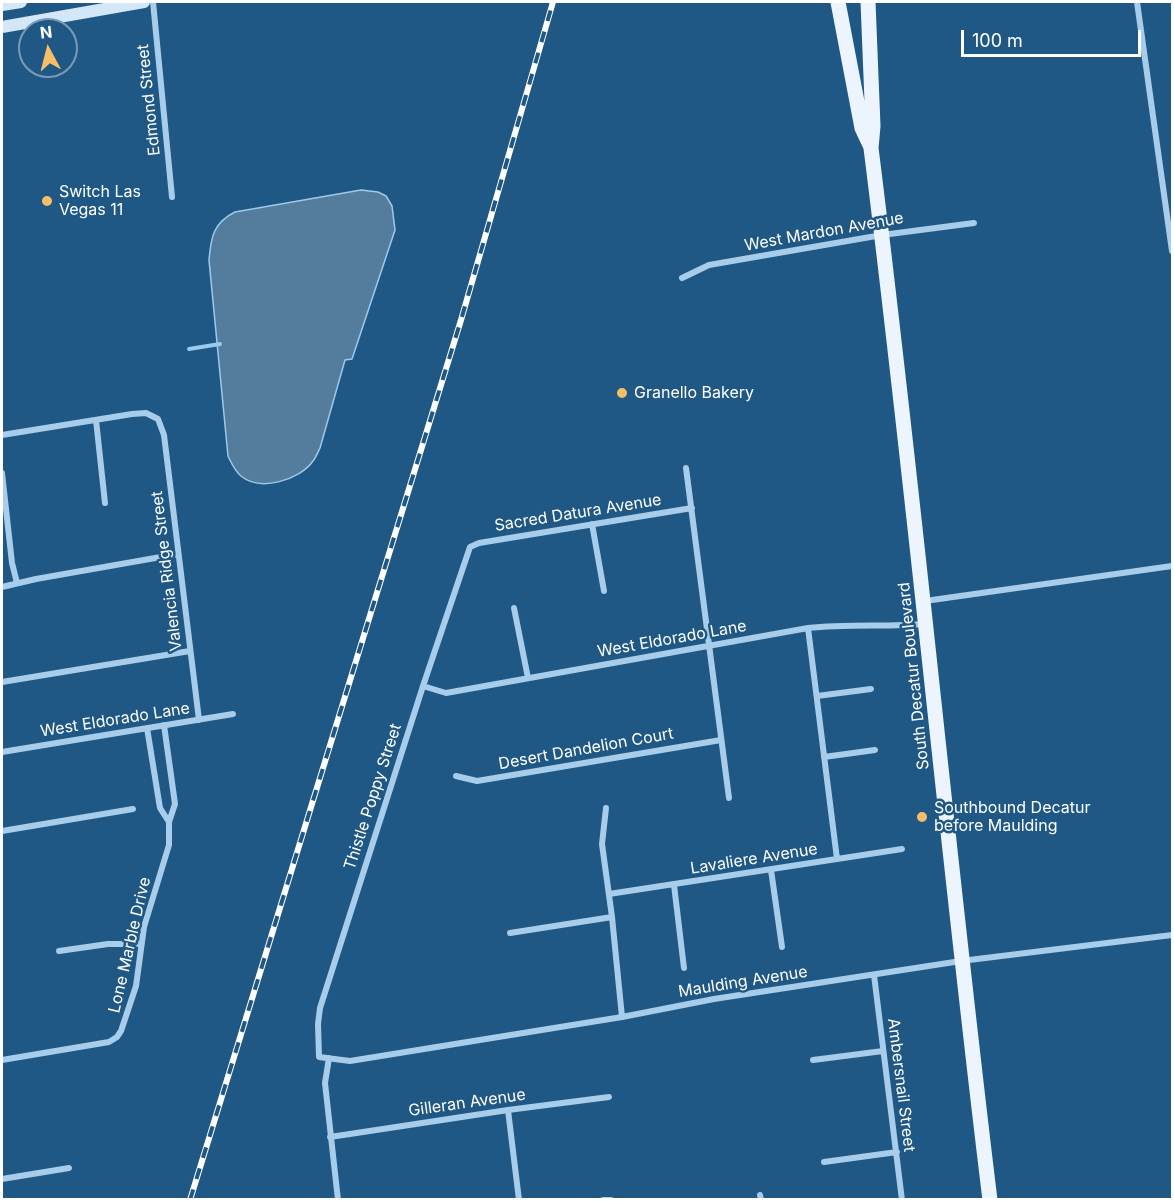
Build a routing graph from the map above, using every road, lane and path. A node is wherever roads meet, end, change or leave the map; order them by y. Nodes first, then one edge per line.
1 (21, 2) edge
2 (144, 2) edge
3 (153, 2) edge
4 (838, 2) edge
5 (868, 2) edge
6 (1137, 2) edge
7 (2, 5) edge
8 (2, 27) edge
9 (871, 148) junction
10 (172, 197) dead end
11 (1169, 197) edge
12 (974, 223) dead end
13 (882, 235) junction
14 (1173, 251) edge
15 (682, 278) dead end
16 (96, 420) junction
17 (2, 435) edge
18 (686, 468) dead end
19 (2, 473) edge
20 (105, 503) dead end
21 (692, 508) junction
22 (592, 524) junction
23 (470, 547) joint
24 (178, 554) junction
25 (1173, 566) edge
26 (17, 583) junction
27 (2, 587) edge
28 (604, 591) dead end
29 (924, 601) junction
30 (514, 608) dead end
31 (927, 624) junction
32 (808, 628) junction
33 (710, 647) junction
34 (190, 651) junction
35 (528, 678) junction
36 (2, 682) edge
37 (423, 686) junction
38 (871, 689) dead end
39 (817, 696) junction
40 (233, 714) dead end
41 (199, 720) junction
42 (164, 725) junction
43 (147, 728) junction
44 (721, 740) junction
45 (875, 750) dead end
46 (2, 752) edge
47 (824, 757) junction
48 (456, 776) dead end
49 (729, 798) dead end
50 (606, 808) dead end
51 (133, 809) dead end
52 (169, 822) junction
53 (2, 831) edge
54 (902, 849) dead end
55 (837, 859) junction
56 (771, 870) junction
57 (674, 885) junction
58 (609, 894) junction
59 (612, 917) junction
60 (510, 933) dead end
61 (1173, 934) edge
62 (141, 944) junction
63 (782, 946) dead end
64 (59, 951) dead end
65 (961, 961) junction
66 (684, 968) dead end
67 (874, 975) junction
68 (622, 1017) junction
69 (883, 1051) junction
70 (319, 1057) joint
71 (329, 1058) junction
72 (2, 1060) edge
73 (813, 1060) dead end
74 (609, 1097) dead end
75 (508, 1110) junction
76 (330, 1137) junction
77 (897, 1152) junction
78 (824, 1162) dead end
79 (69, 1168) dead end
80 (2, 1179) edge
81 (338, 1200) edge
82 (519, 1200) edge
83 (603, 1200) edge
84 (611, 1200) edge
85 (903, 1200) edge
86 (990, 1200) edge

1 - 7 main road
2 - 8 main road
3 - 10 street, Edmond Street
4 - 9 main road, South Decatur Boulevard
5 - 9 main road, South Decatur Boulevard
6 - 11 street
9 - 13 main road, South Decatur Boulevard
11 - 14 street
12 - 13 street, West Mardon Avenue
13 - 15 street, West Mardon Avenue
13 - 29 main road, South Decatur Boulevard
16 - 17 street
16 - 20 street
16 - 24 street, Valencia Ridge Street
18 - 21 street
19 - 26 street
21 - 22 street, Sacred Datura Avenue
21 - 33 street
22 - 23 street, Sacred Datura Avenue
22 - 28 street
23 - 37 street, Thistle Poppy Street
24 - 26 street
24 - 34 street, Valencia Ridge Street
25 - 29 street
26 - 27 street
29 - 31 main road, South Decatur Boulevard
30 - 35 street
31 - 32 street, West Eldorado Lane
31 - 65 main road, South Decatur Boulevard
32 - 33 street, West Eldorado Lane
32 - 39 street
33 - 35 street, West Eldorado Lane
33 - 44 street
34 - 36 street
34 - 41 street, Valencia Ridge Street
35 - 37 street, West Eldorado Lane
37 - 70 street, Thistle Poppy Street
38 - 39 street
39 - 47 street
40 - 41 street, West Eldorado Lane
41 - 42 street, West Eldorado Lane
42 - 43 street, West Eldorado Lane
42 - 52 street, Lone Marble Drive
43 - 46 street, West Eldorado Lane
43 - 52 street, Lone Marble Drive
44 - 48 street, Desert Dandelion Court
44 - 49 street
45 - 47 street
47 - 55 street
50 - 58 street
51 - 53 street
52 - 62 street, Lone Marble Drive
54 - 55 street, Lavaliere Avenue
55 - 56 street, Lavaliere Avenue
56 - 57 street, Lavaliere Avenue
56 - 63 street
57 - 58 street, Lavaliere Avenue
57 - 66 street
58 - 59 street
59 - 60 street
59 - 68 street
61 - 65 street, Maulding Avenue
62 - 64 street
62 - 72 street, Lone Marble Drive
65 - 67 street, Maulding Avenue
65 - 86 main road, South Decatur Boulevard
67 - 68 street, Maulding Avenue
67 - 69 street, Ambersnail Street
68 - 71 street, Maulding Avenue
69 - 73 street
69 - 77 street, Ambersnail Street
70 - 71 street, Maulding Avenue
71 - 76 street
74 - 75 street, Gilleran Avenue
75 - 76 street, Gilleran Avenue
75 - 82 street
76 - 81 street
77 - 78 street
77 - 85 street, Ambersnail Street
79 - 80 street
83 - 84 street

